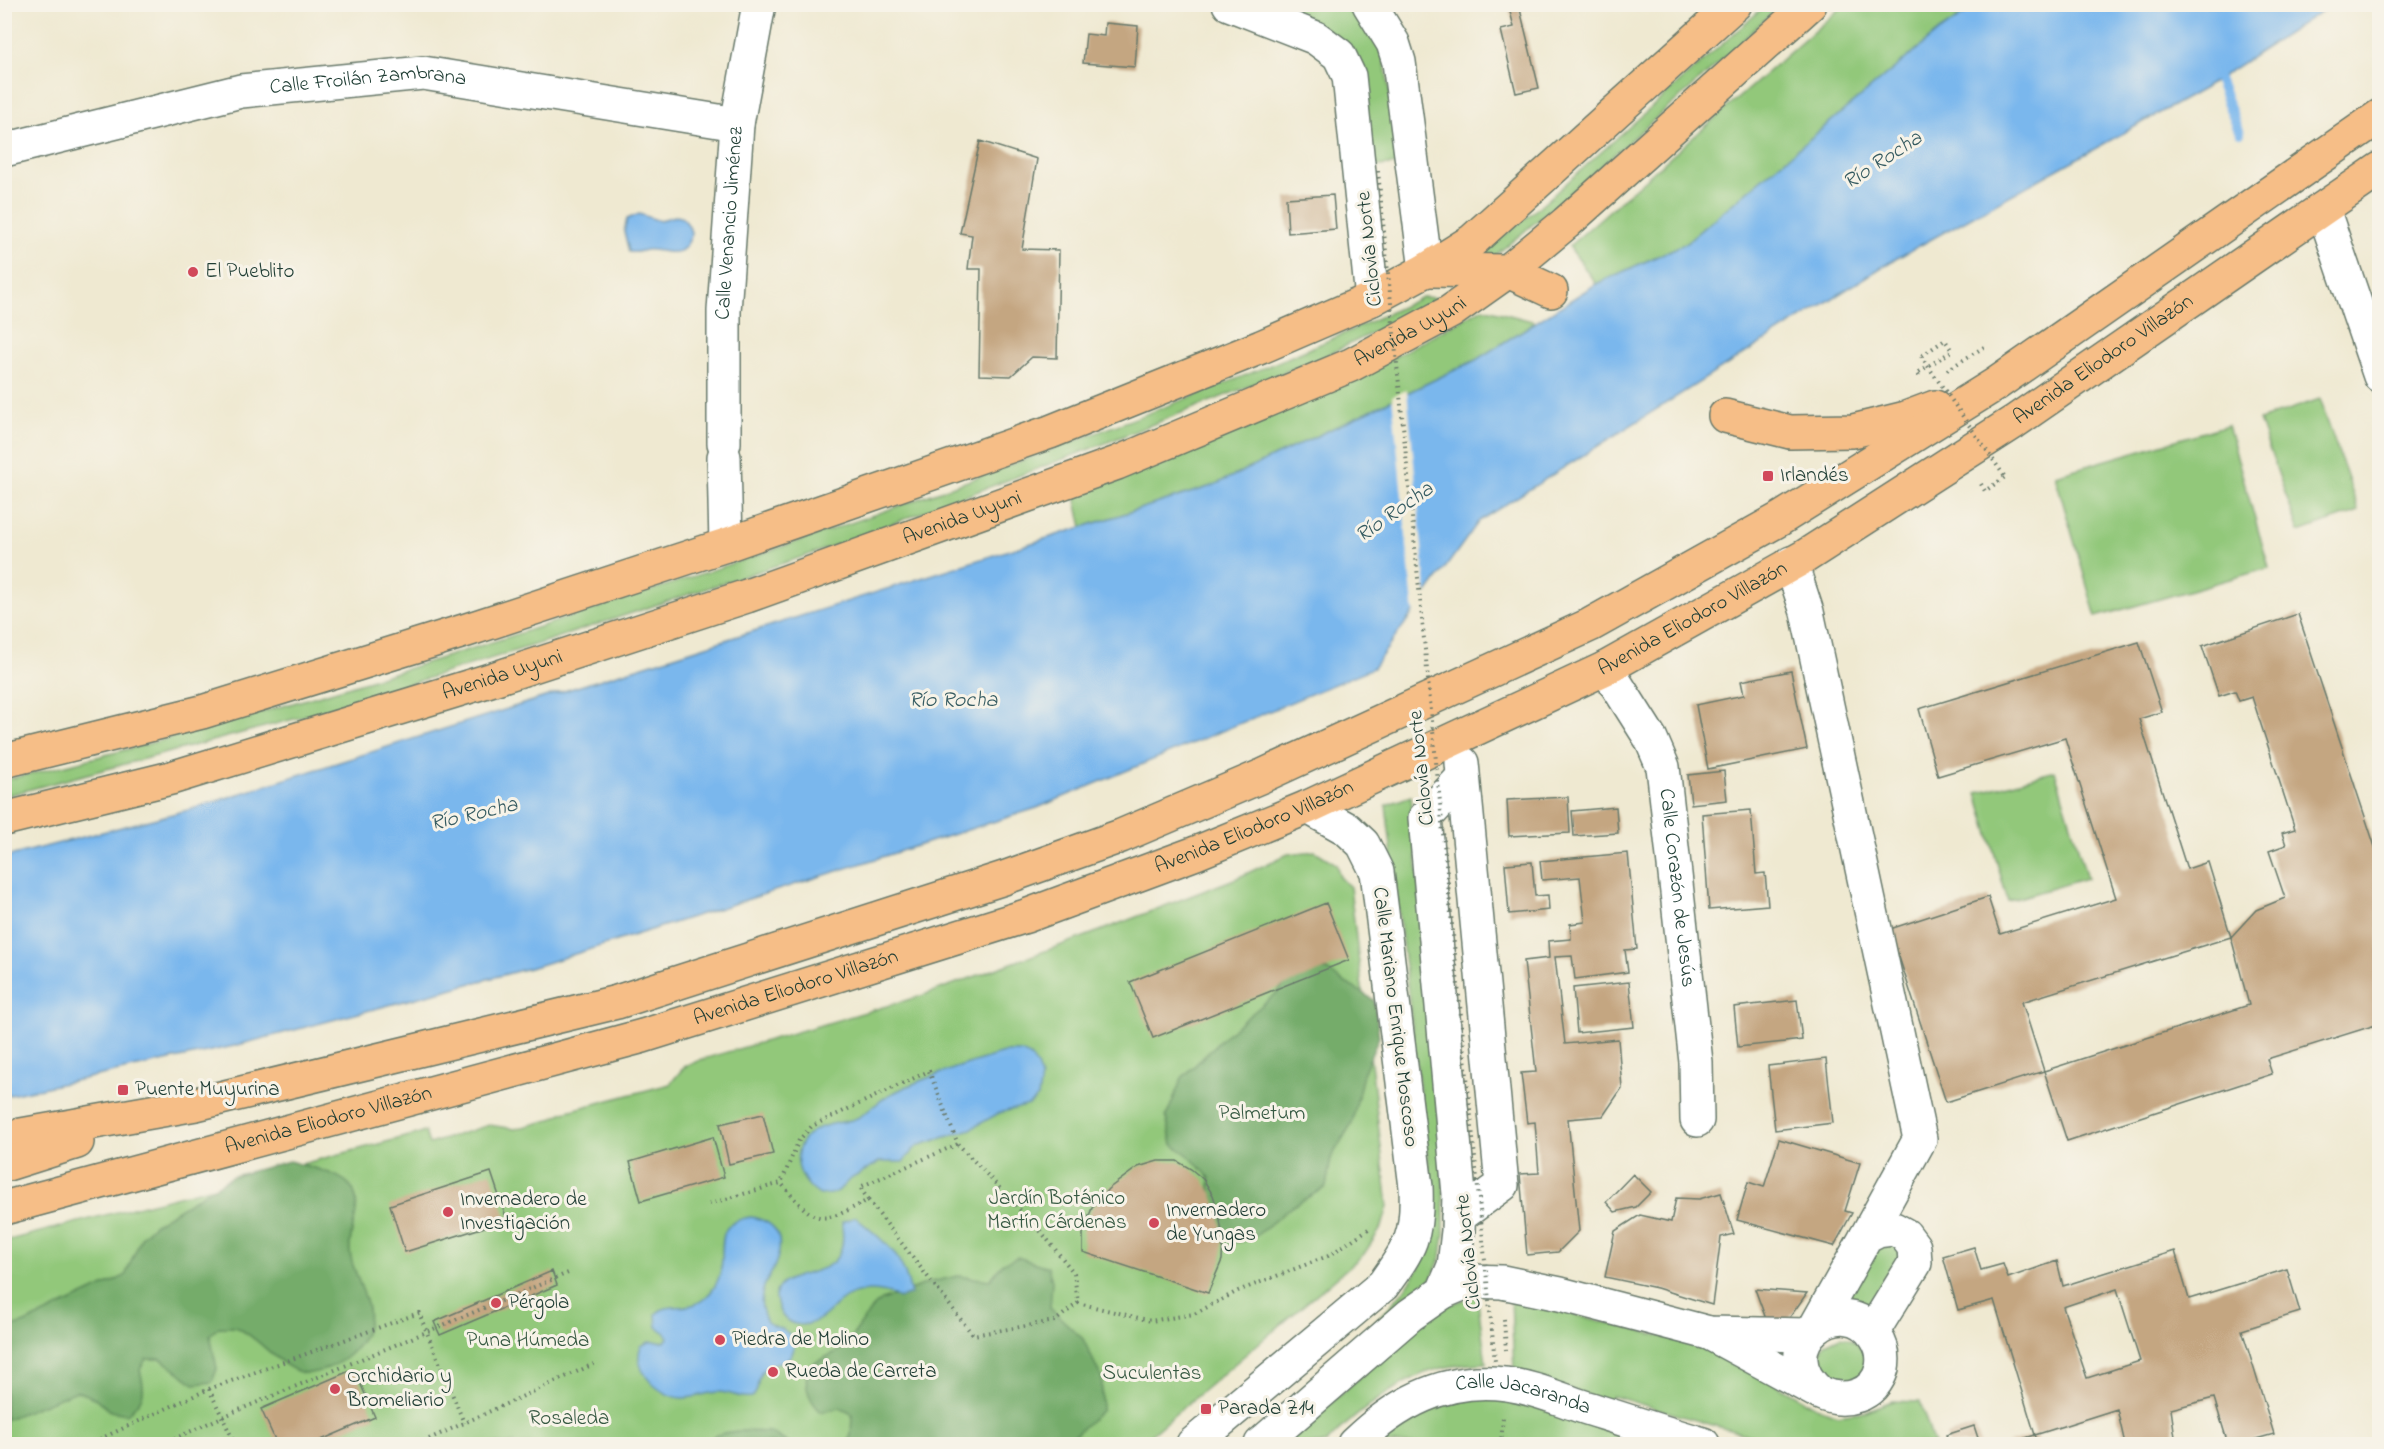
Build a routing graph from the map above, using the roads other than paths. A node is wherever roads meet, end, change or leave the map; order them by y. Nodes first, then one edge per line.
1 (759, 4) edge
2 (1229, 4) edge
3 (1369, 4) edge
4 (1735, 4) edge
5 (1810, 4) edge
6 (2379, 116) edge
7 (736, 124) junction
8 (4, 150) edge
9 (2379, 169) edge
10 (2323, 209) junction
11 (1426, 270) junction
12 (1508, 271) junction
13 (1551, 291) dead end
14 (1372, 299) junction
15 (2377, 368) edge
16 (1996, 384) junction
17 (1725, 416) dead end
18 (726, 545) junction
19 (1791, 563) junction
20 (1606, 668) junction
21 (1459, 738) junction
22 (4, 761) edge
23 (1463, 777) junction
24 (1308, 807) junction
25 (4, 819) edge
26 (196, 1104) junction
27 (1697, 1120) dead end
28 (4, 1138) edge
29 (4, 1165) edge
30 (50, 1196) junction
31 (4, 1203) edge
32 (4, 1208) edge
33 (1458, 1217) junction
34 (1866, 1237) junction
35 (1448, 1279) junction
36 (1812, 1331) junction
37 (1873, 1331) junction
38 (1709, 1333) junction
39 (1820, 1393) junction
40 (1193, 1444) edge
41 (1261, 1444) edge
42 (1354, 1444) edge
43 (1703, 1444) edge

1 - 7 street, Calle Venancio Jiménez
2 - 14 street
3 - 11 street
4 - 11 main road
5 - 12 main road, Avenida Uyuni
6 - 16 main road, Avenida Eliodoro Villazón
7 - 8 street, Calle Froilán Zambrana
7 - 18 street, Calle Venancio Jiménez
9 - 10 main road, Avenida Eliodoro Villazón
10 - 15 street
10 - 19 main road, Avenida Eliodoro Villazón
11 - 12 main road
11 - 14 main road
12 - 13 main road
12 - 25 main road, Avenida Uyuni
14 - 18 main road
16 - 17 main road
16 - 26 main road, Avenida Eliodoro Villazón
18 - 22 main road
19 - 20 main road, Avenida Eliodoro Villazón
19 - 34 street
20 - 21 main road, Avenida Eliodoro Villazón
20 - 27 street, Calle Corazón de Jesús
21 - 23 street
21 - 24 main road, Avenida Eliodoro Villazón
23 - 33 street, Calle Mariano Enrique Moscoso
23 - 33 street
24 - 30 main road, Avenida Eliodoro Villazón
24 - 40 street, Calle Mariano Enrique Moscoso
26 - 28 main road
26 - 29 main road
30 - 31 main road
30 - 32 main road, Avenida Eliodoro Villazón
33 - 35 street, Calle Mariano Enrique Moscoso
34 - 36 street
34 - 37 street
35 - 38 street
35 - 41 street
36 - 37 street
36 - 38 street
36 - 39 street
37 - 39 street
38 - 39 street
42 - 43 street, Calle Jacaranda

